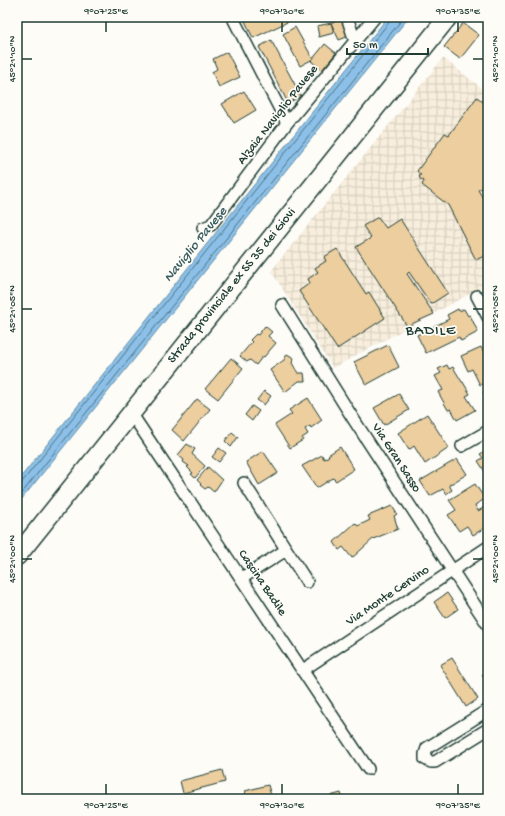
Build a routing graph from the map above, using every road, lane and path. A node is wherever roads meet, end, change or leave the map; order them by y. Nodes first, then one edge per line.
1 (347, 17) edge
2 (375, 17) edge
3 (448, 17) edge
4 (234, 20) dead end
5 (355, 41) junction
6 (287, 123) junction
7 (203, 228) dead end
8 (477, 296) dead end
9 (282, 305) dead end
10 (488, 317) edge
11 (131, 413) junction
12 (488, 431) edge
13 (462, 446) dead end
14 (244, 483) dead end
15 (488, 547) edge
16 (286, 550) junction
17 (17, 556) edge
18 (452, 570) junction
19 (242, 578) junction
20 (307, 582) dead end
21 (488, 625) edge
22 (303, 670) junction
23 (488, 710) edge
24 (488, 729) edge
25 (368, 769) dead end

1 - 5 street
2 - 5 street, Alzaia Naviglio Pavese
3 - 11 main road, Strada provinciale ex SS 35 dei Giovi
4 - 6 street
5 - 6 street, Alzaia Naviglio Pavese
6 - 7 street, Alzaia Naviglio Pavese
8 - 10 street
9 - 18 street, Via Gran Sasso
11 - 17 main road, Strada provinciale ex SS 35 dei Giovi
11 - 19 street, Cascina Badile
12 - 13 street
14 - 16 street
15 - 18 street, Via Monte Cervino
16 - 19 street
16 - 20 street
18 - 21 street, Via Gran Sasso
18 - 22 street, Via Monte Cervino
19 - 22 street, Cascina Badile
22 - 25 street, Cascina Badile
23 - 24 street

